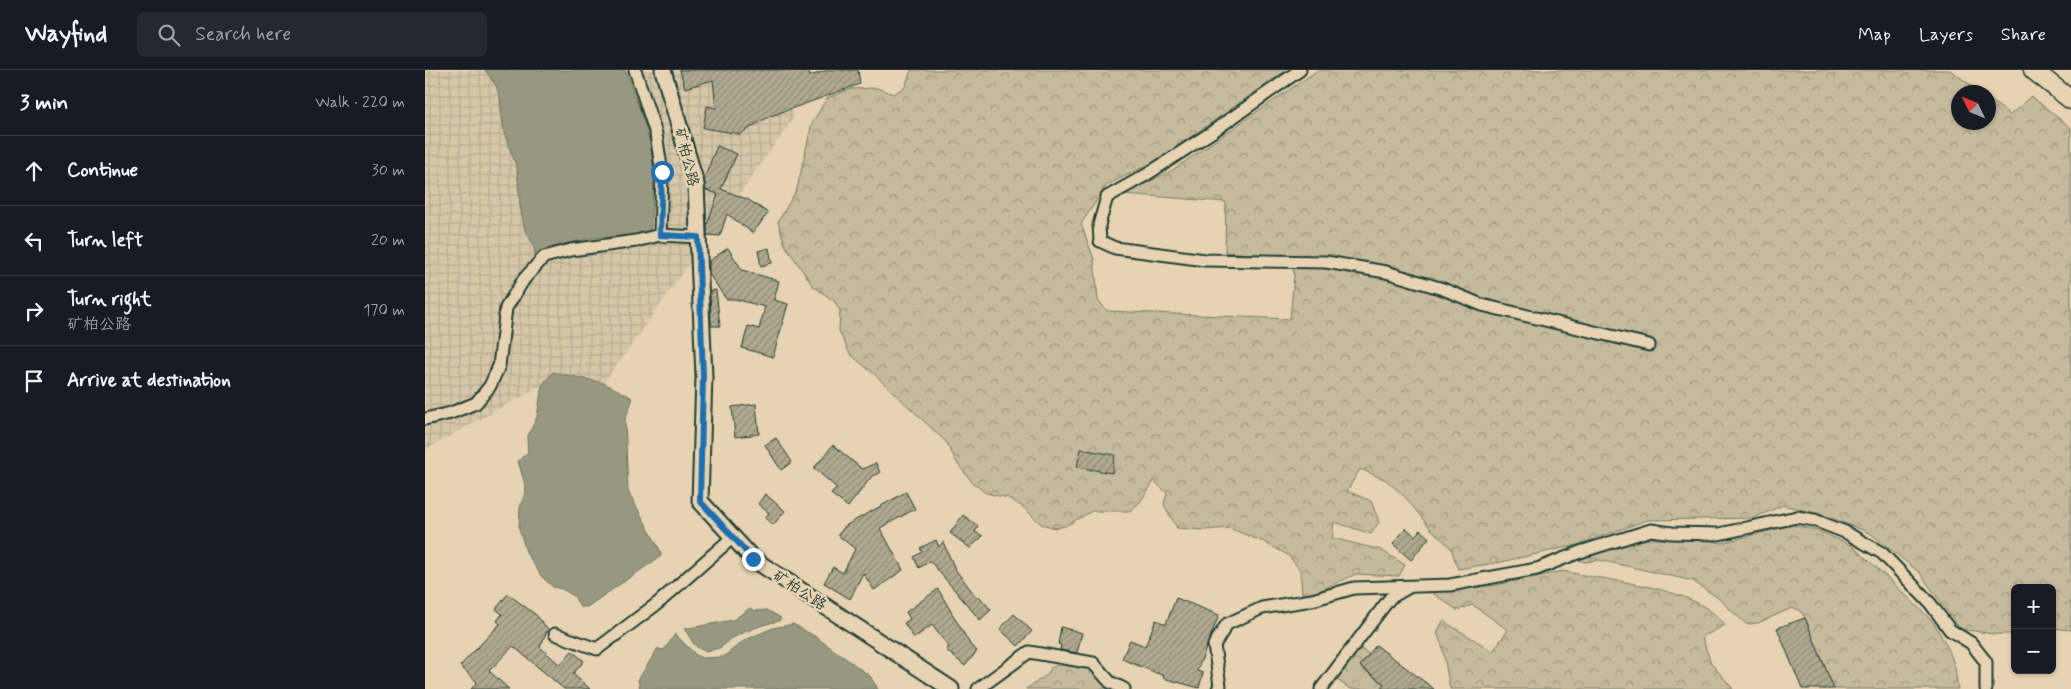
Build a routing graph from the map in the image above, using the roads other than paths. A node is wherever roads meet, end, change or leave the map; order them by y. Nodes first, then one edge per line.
1 (635, 70) edge
2 (663, 70) edge
3 (1300, 70) edge
4 (2033, 70) edge
5 (2071, 100) edge
6 (660, 235) junction
7 (698, 237) junction
8 (1649, 345) dead end
9 (425, 419) edge
10 (733, 537) junction
11 (1411, 586) junction
12 (555, 634) dead end
13 (949, 688) edge
14 (978, 689) edge
15 (1124, 689) edge
16 (1218, 689) edge
17 (1321, 689) edge
18 (1986, 689) edge

1 - 6 street
2 - 7 street, 矿柏公路
3 - 8 street
4 - 5 main road
6 - 7 street
6 - 9 street
7 - 10 street, 矿柏公路
10 - 12 street
10 - 13 street, 矿柏公路
11 - 16 street
11 - 17 street
11 - 18 street
14 - 15 street

